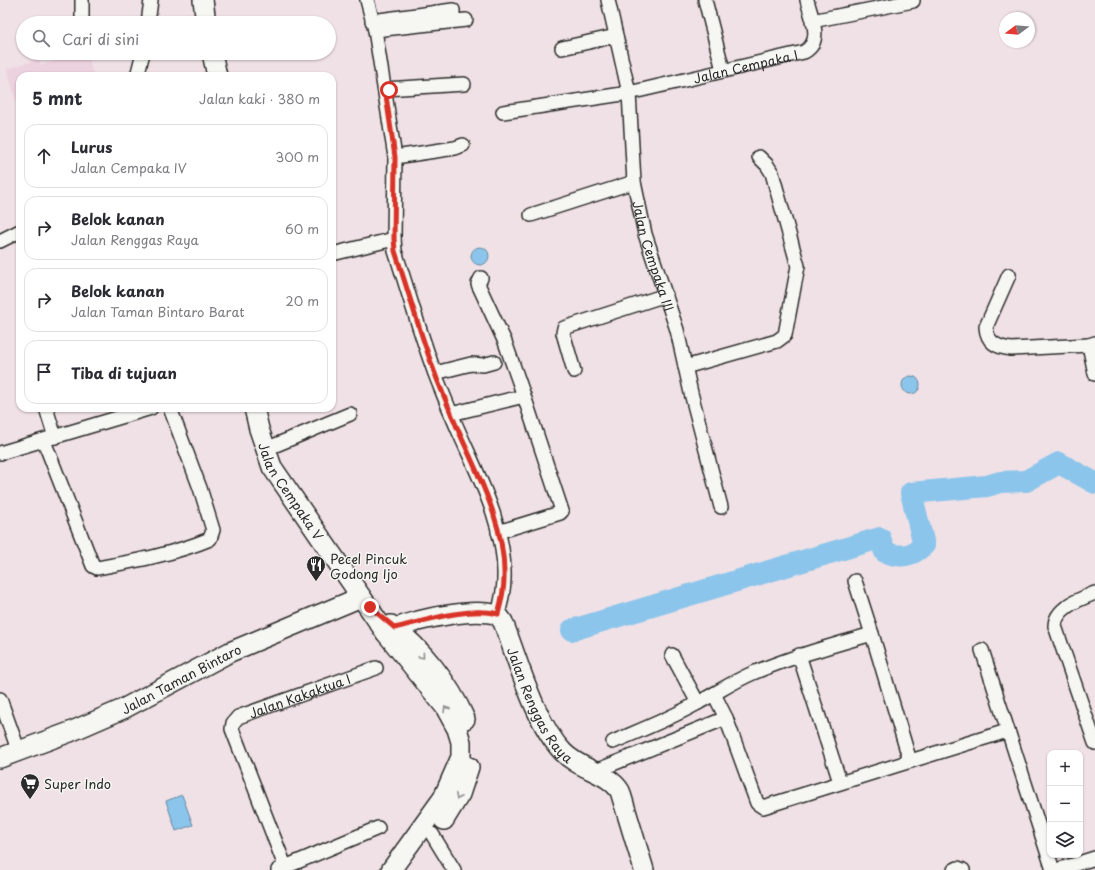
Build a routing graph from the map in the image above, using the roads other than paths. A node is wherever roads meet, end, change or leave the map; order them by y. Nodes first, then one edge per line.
1 (82, 0) edge
2 (151, 0) edge
3 (203, 0) edge
4 (367, 0) edge
5 (608, 0) edge
6 (705, 0) edge
7 (807, 0) edge
8 (913, 1) dead end
9 (82, 16) edge
10 (149, 16) edge
11 (205, 16) edge
12 (460, 21) dead end
13 (812, 21) junction
14 (374, 25) junction
15 (616, 36) junction
16 (562, 48) dead end
17 (141, 60) edge
18 (214, 60) edge
19 (723, 70) junction
20 (138, 72) edge
21 (216, 72) edge
22 (464, 84) dead end
23 (385, 89) junction
24 (629, 93) junction
25 (503, 112) dead end
26 (463, 145) dead end
27 (395, 157) junction
28 (759, 157) dead end
29 (634, 182) junction
30 (531, 216) dead end
31 (16, 233) edge
32 (394, 239) junction
33 (0, 241) edge
34 (336, 253) edge
35 (1009, 275) dead end
36 (481, 278) dead end
37 (666, 295) junction
38 (1092, 344) edge
39 (494, 362) dead end
40 (685, 367) junction
41 (574, 371) dead end
42 (435, 373) junction
43 (1095, 374) edge
44 (524, 396) junction
45 (46, 412) edge
46 (138, 412) edge
47 (172, 412) edge
48 (255, 412) edge
49 (350, 414) dead end
50 (451, 414) junction
51 (49, 439) junction
52 (266, 449) junction
53 (0, 453) edge
54 (721, 507) dead end
55 (498, 532) junction
56 (855, 581) dead end
57 (1095, 593) edge
58 (365, 602) junction
59 (498, 614) junction
60 (390, 630) junction
61 (872, 634) junction
62 (982, 650) dead end
63 (672, 655) dead end
64 (799, 655) junction
65 (376, 668) dead end
66 (714, 694) junction
67 (0, 699) edge
68 (698, 704) junction
69 (726, 718) junction
70 (1007, 731) junction
71 (612, 742) dead end
72 (1095, 743) edge
73 (19, 752) junction
74 (0, 758) edge
75 (910, 761) junction
76 (593, 772) junction
77 (840, 782) junction
78 (378, 828) dead end
79 (427, 834) junction
80 (409, 858) edge
81 (1095, 858) edge
82 (282, 868) edge
83 (1054, 869) edge
84 (391, 870) edge
85 (454, 870) edge
86 (644, 870) edge
87 (954, 870) edge
88 (963, 870) edge

1 - 9 street
2 - 10 street
3 - 11 street
4 - 14 street
5 - 15 street, Jalan Cempaka III
6 - 19 street
7 - 13 street, Jalan Cempaka I
8 - 13 street
12 - 14 street
13 - 19 street, Jalan Cempaka I
14 - 23 street
15 - 16 street
15 - 24 street, Jalan Cempaka III
17 - 20 street
18 - 21 street
19 - 24 street, Jalan Cempaka I
22 - 23 street
23 - 27 street
24 - 25 street, Jalan Cempaka I
24 - 29 street, Jalan Cempaka III
26 - 27 street
27 - 32 street
28 - 40 street
29 - 30 street
29 - 37 street, Jalan Cempaka III
31 - 33 street
32 - 34 street
32 - 42 street
35 - 38 street
36 - 44 street
37 - 40 street, Jalan Cempaka III
37 - 41 street
38 - 43 street
39 - 42 street
40 - 54 street, Jalan Cempaka III
42 - 50 street
44 - 50 street
44 - 55 street
45 - 51 street
46 - 51 street
47 - 51 street
48 - 52 street, Jalan Cempaka V
49 - 52 street
50 - 55 street
51 - 53 street
52 - 58 street, Jalan Cempaka V
55 - 59 street
56 - 61 street
57 - 72 street
58 - 60 street, Jalan Cempaka V
58 - 73 street, Jalan Taman Bintaro
59 - 60 street
59 - 76 street, Jalan Renggas Raya
60 - 79 street, Jalan Cempaka V
61 - 64 street
61 - 75 street
62 - 70 street
63 - 68 street
64 - 66 street
64 - 77 street
65 - 82 street, Jalan Kakaktua I
66 - 68 street
66 - 69 street
67 - 73 street
68 - 71 street
69 - 76 street
69 - 77 street
70 - 75 street
70 - 83 street
73 - 74 street, Jalan Taman Bintaro
75 - 77 street
76 - 86 street, Jalan Renggas Raya
78 - 82 street
79 - 80 street, Jalan Cempaka V
79 - 85 street
80 - 84 street, Jalan Cempaka V
81 - 83 street
87 - 88 street

